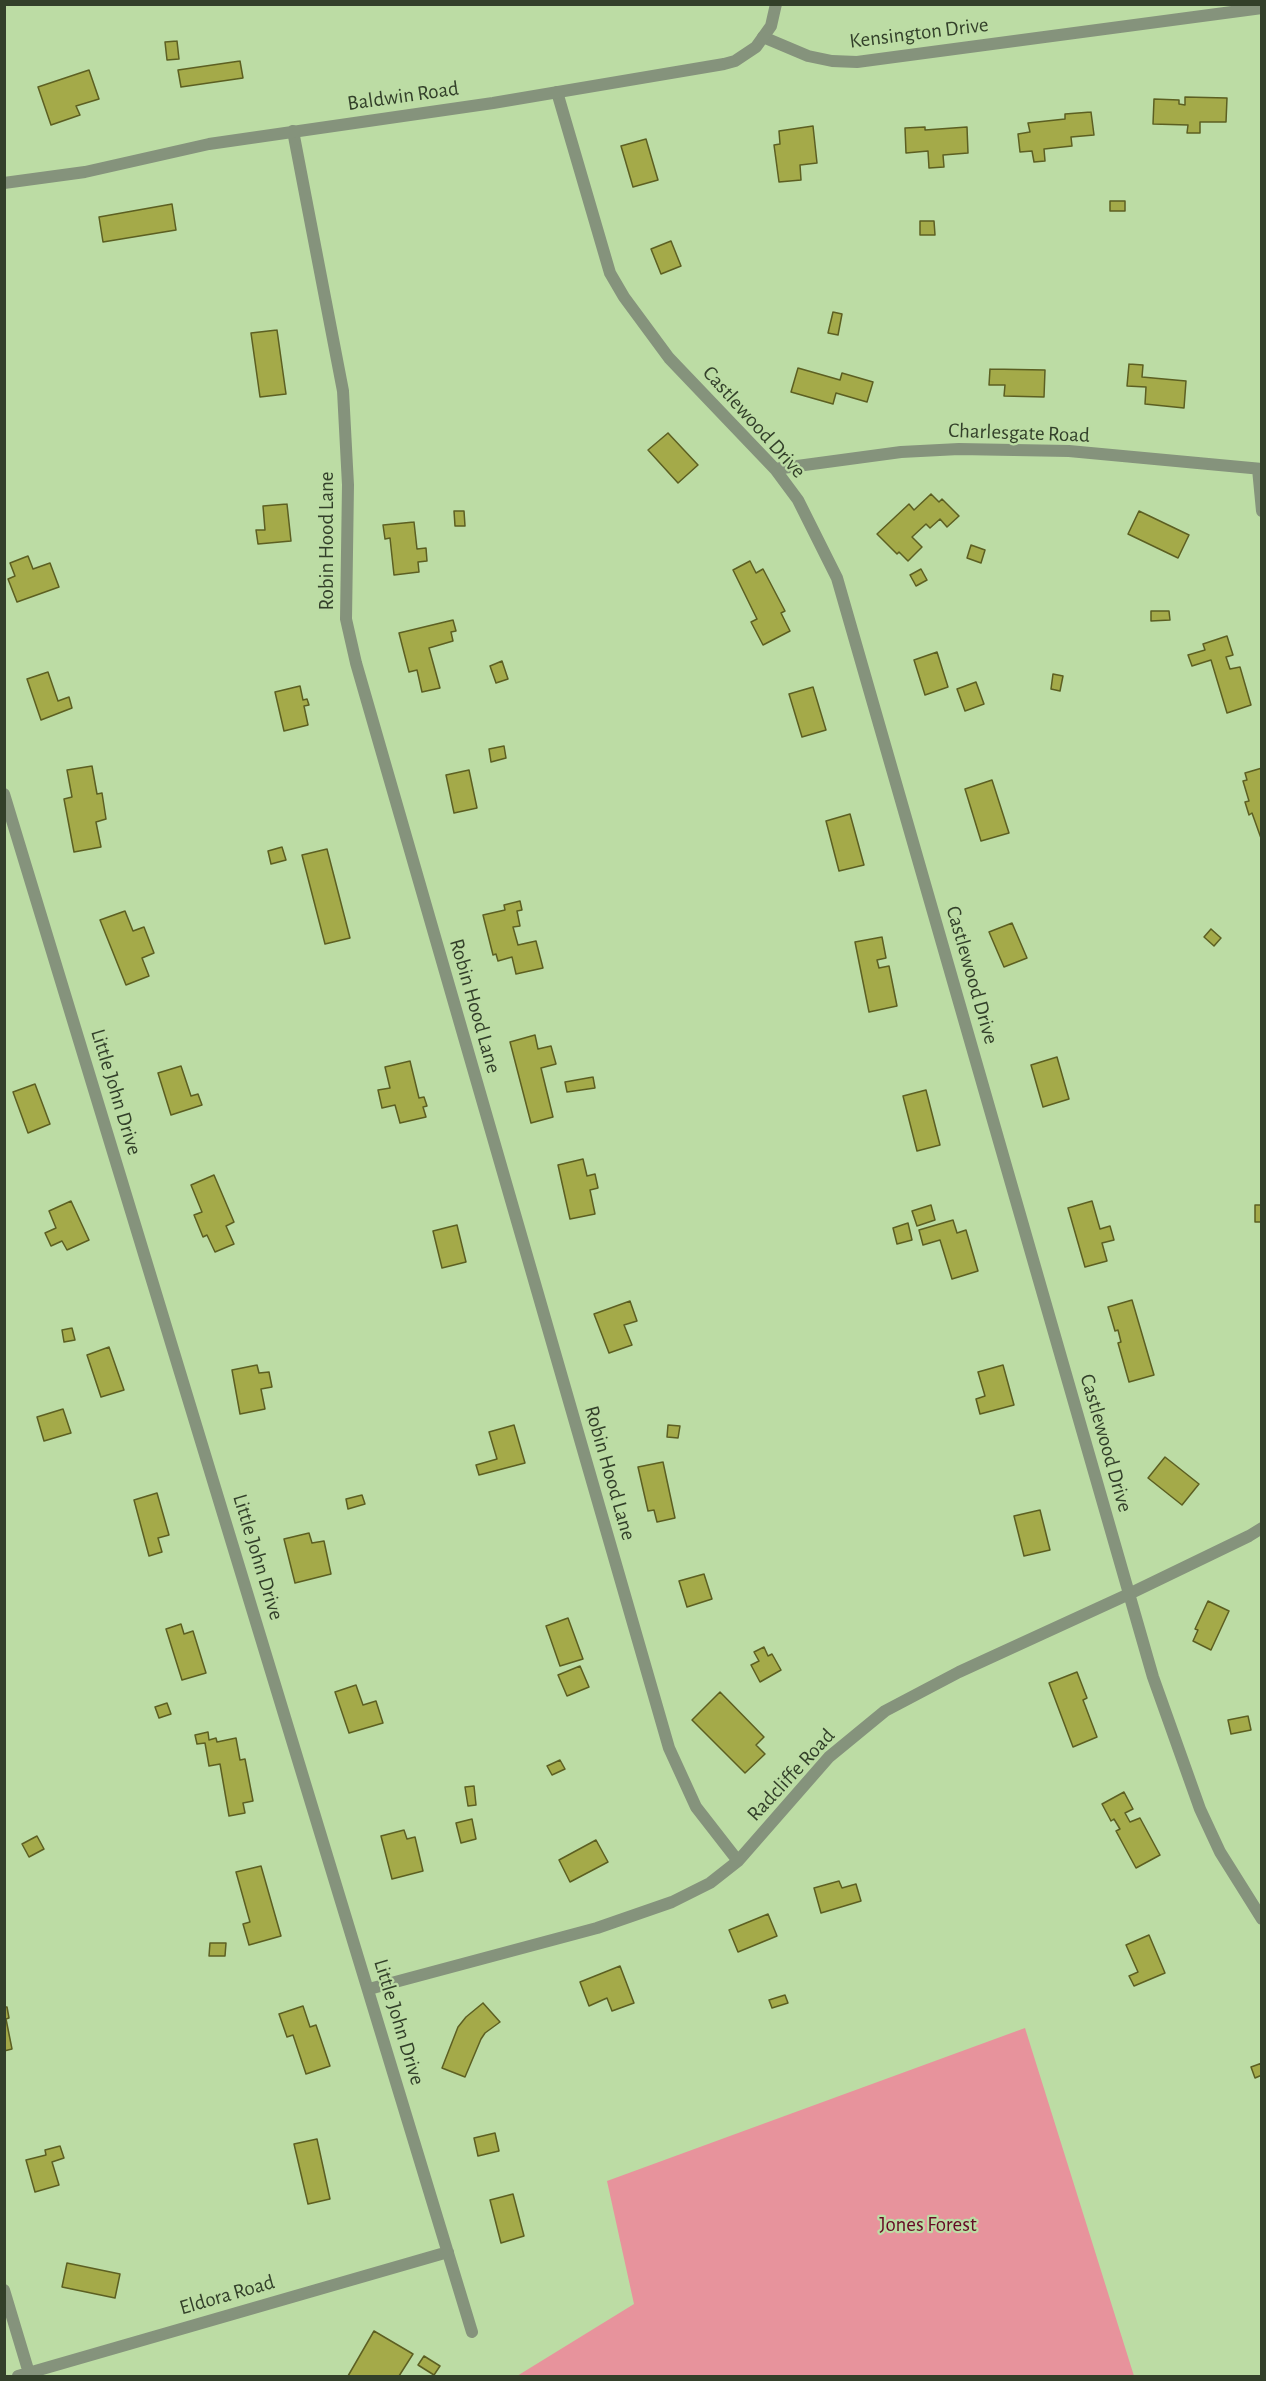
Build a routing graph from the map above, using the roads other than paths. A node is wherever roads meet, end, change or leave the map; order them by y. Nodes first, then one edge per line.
1 (776, 4) edge
2 (1262, 8) edge
3 (763, 37) junction
4 (557, 92) junction
5 (292, 131) junction
6 (4, 183) edge
7 (775, 469) junction
8 (1260, 469) edge
9 (1262, 511) edge
10 (4, 794) edge
11 (1262, 1528) edge
12 (1129, 1594) junction
13 (738, 1862) junction
14 (1262, 1919) edge
15 (369, 1989) junction
16 (448, 2252) junction
17 (4, 2290) edge
18 (472, 2332) dead end
19 (24, 2375) edge

1 - 3 street, Baldwin Road
2 - 3 street, Kensington Drive
3 - 4 street, Baldwin Road
4 - 5 street, Baldwin Road
4 - 7 street, Castlewood Drive
5 - 6 street, Baldwin Road
5 - 13 street, Robin Hood Lane
7 - 8 street, Charlesgate Road
7 - 12 street, Castlewood Drive
8 - 9 street
10 - 15 street, Little John Drive
11 - 12 street, Radcliffe Road
12 - 13 street, Radcliffe Road
12 - 14 street, Castlewood Drive
13 - 15 street, Radcliffe Road
15 - 16 street, Little John Drive
16 - 18 street, Little John Drive
16 - 19 street, Eldora Road
17 - 19 street

